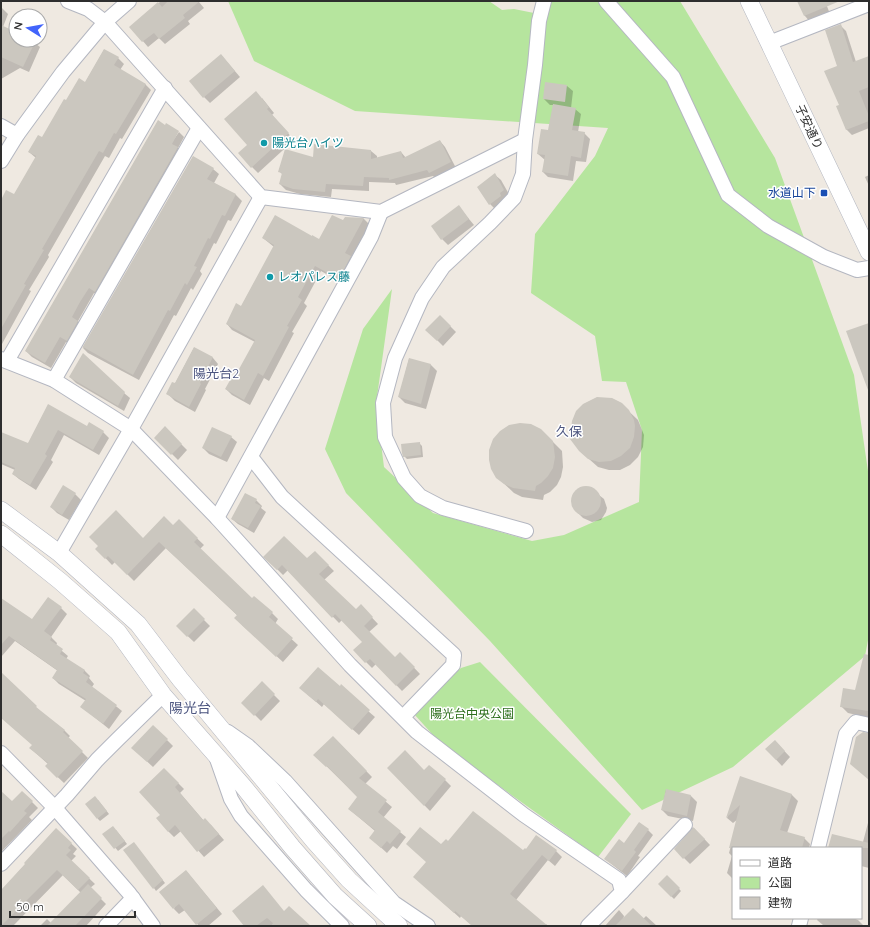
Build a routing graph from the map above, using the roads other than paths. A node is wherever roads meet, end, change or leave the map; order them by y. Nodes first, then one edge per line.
1 (68, 1) edge
2 (129, 1) edge
3 (544, 1) edge
4 (606, 1) edge
5 (749, 1) edge
6 (869, 4) edge
7 (106, 22) junction
8 (769, 43) junction
9 (165, 88) junction
10 (1, 126) edge
11 (199, 128) junction
12 (18, 135) junction
13 (525, 140) junction
14 (1, 160) edge
15 (261, 198) junction
16 (381, 212) junction
17 (869, 252) edge
18 (869, 268) edge
19 (4, 360) edge
20 (54, 380) junction
21 (131, 429) junction
22 (251, 456) junction
23 (1, 510) edge
24 (217, 518) junction
25 (526, 531) dead end
26 (1, 534) edge
27 (59, 553) junction
28 (163, 695) junction
29 (403, 717) junction
30 (217, 724) junction
31 (869, 724) edge
32 (1, 753) edge
33 (215, 754) junction
34 (55, 808) junction
35 (685, 825) dead end
36 (818, 847) edge
37 (1, 864) edge
38 (622, 892) junction
39 (133, 898) junction
40 (106, 926) edge
41 (153, 926) edge
42 (342, 926) edge
43 (368, 926) edge
44 (399, 926) edge
45 (428, 926) edge
46 (588, 926) edge

1 - 7 street
2 - 7 street
3 - 13 street
4 - 18 street
5 - 8 street, 子安通り
6 - 8 street
7 - 9 street
7 - 12 street
8 - 17 street, 子安通り
9 - 11 street
9 - 19 street
10 - 12 street
11 - 15 street
11 - 20 street
12 - 14 street
13 - 16 street
13 - 25 street
15 - 16 street
15 - 21 street
16 - 22 street
19 - 20 street
20 - 21 street
21 - 24 street
21 - 27 street
22 - 24 street
22 - 29 street
23 - 27 street
24 - 29 street
26 - 28 street
27 - 30 street
28 - 33 street
28 - 34 street
29 - 38 street
30 - 44 street
30 - 45 street
31 - 36 street
32 - 34 street
33 - 42 street
33 - 43 street
34 - 37 street
34 - 39 street
35 - 38 street
38 - 46 street
39 - 40 street
39 - 41 street

